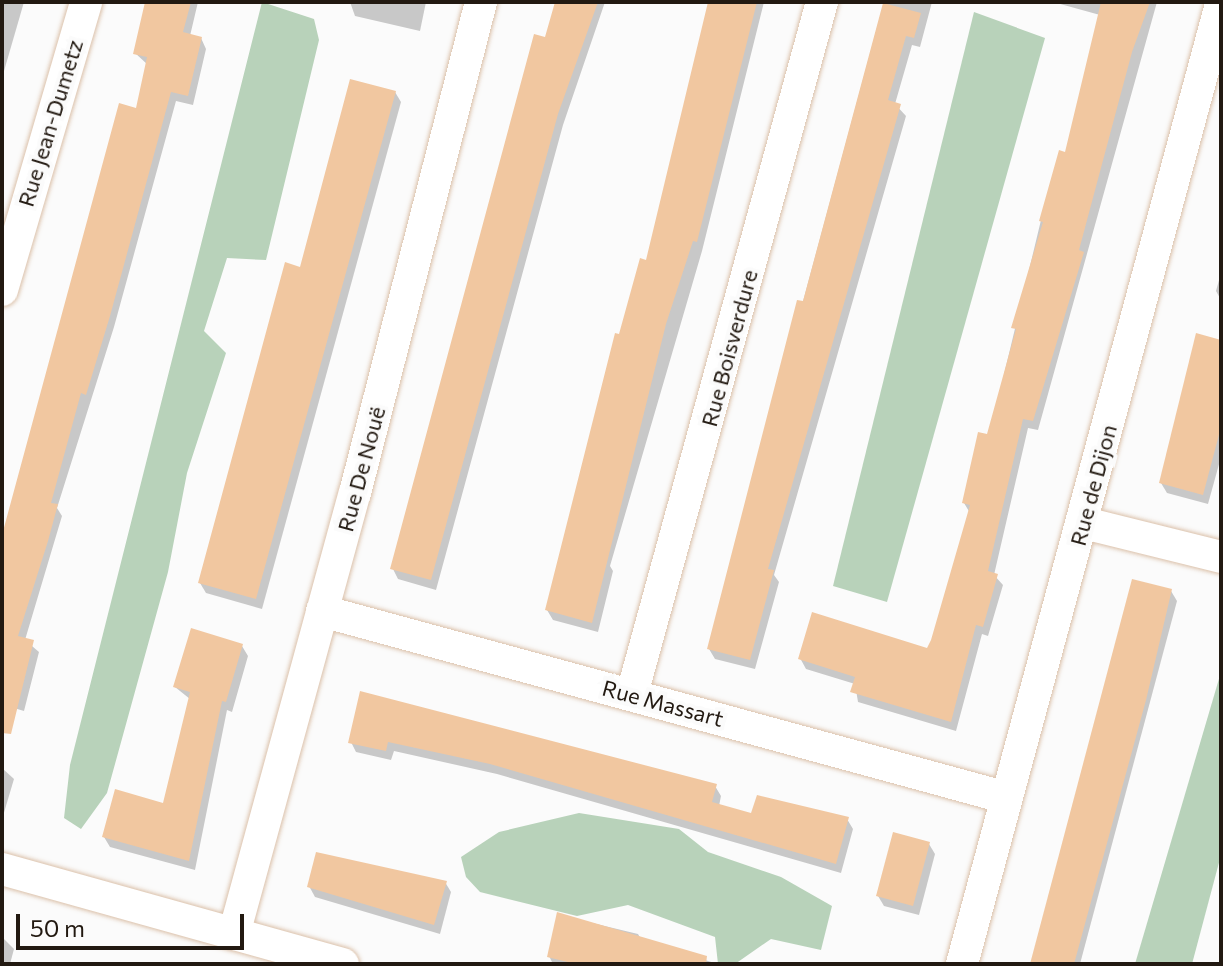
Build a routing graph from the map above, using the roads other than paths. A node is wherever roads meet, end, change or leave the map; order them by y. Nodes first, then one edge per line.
1 (86, 2) edge
2 (481, 2) edge
3 (822, 2) edge
4 (1221, 4) edge
5 (14, 198) edge
6 (2, 290) edge
7 (1084, 523) junction
8 (1221, 557) edge
9 (322, 611) junction
10 (632, 694) junction
11 (1004, 797) junction
12 (2, 869) edge
13 (234, 934) junction
14 (343, 964) edge
15 (962, 964) edge

1 - 5 street, Rue Jean-Dumetz
2 - 9 street, Rue De Nouë
3 - 10 street, Rue Boisverdure
4 - 7 street, Rue de Dijon
5 - 6 street, Rue Jean-Dumetz
7 - 8 street
7 - 11 street, Rue de Dijon
9 - 10 street, Rue Massart
9 - 13 street, Rue De Nouë
10 - 11 street, Rue Massart
11 - 15 street, Rue de Dijon
12 - 13 street
13 - 14 street

